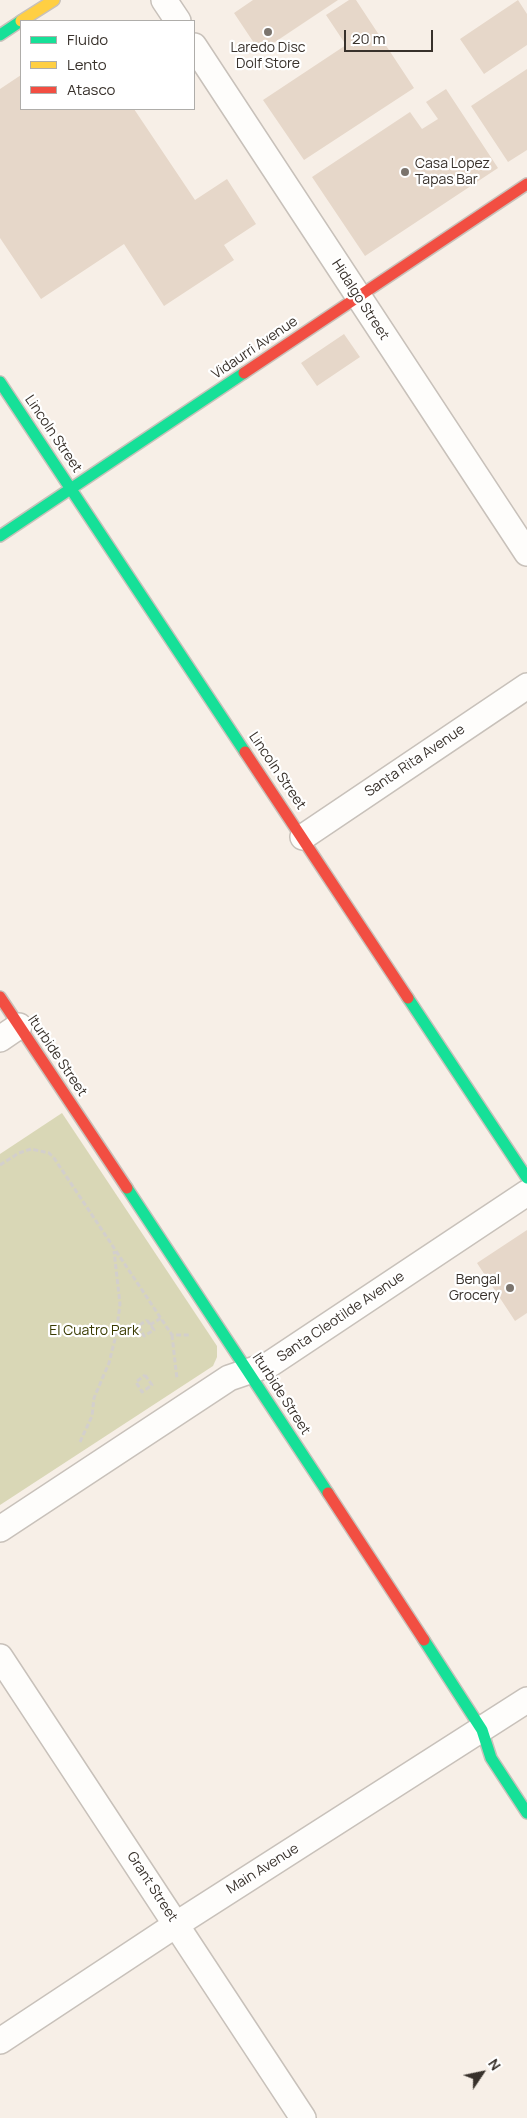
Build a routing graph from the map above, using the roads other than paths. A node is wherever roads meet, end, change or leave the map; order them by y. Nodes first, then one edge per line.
1 (54, 0) edge
2 (164, 0) edge
3 (23, 20) edge
4 (177, 20) edge
5 (20, 22) edge
6 (0, 35) edge
7 (195, 48) edge
8 (527, 184) edge
9 (358, 297) junction
10 (0, 382) edge
11 (72, 489) junction
12 (0, 536) edge
13 (527, 553) edge
14 (527, 686) edge
15 (302, 836) junction
16 (0, 997) edge
17 (10, 1032) edge
18 (527, 1178) edge
19 (527, 1193) edge
20 (249, 1371) junction
21 (0, 1529) edge
22 (0, 1657) edge
23 (527, 1700) edge
24 (482, 1730) junction
25 (527, 1813) edge
26 (177, 1924) junction
27 (0, 2041) edge
28 (303, 2118) edge

1 - 3 street
2 - 4 street
5 - 6 street
7 - 9 street, Hidalgo Street
8 - 9 street, Vidaurri Avenue
9 - 11 street, Vidaurri Avenue
9 - 13 street, Hidalgo Street
10 - 11 street, Lincoln Street
11 - 12 street, Vidaurri Avenue
11 - 15 street, Lincoln Street
14 - 15 street, Santa Rita Avenue
15 - 18 street, Lincoln Street
16 - 17 street, Iturbide Street
17 - 20 street, Iturbide Street
19 - 20 street, Santa Cleotilde Avenue
20 - 21 street, Santa Cleotilde Avenue
20 - 24 street, Iturbide Street
22 - 26 street, Grant Street
23 - 24 street, Main Avenue
24 - 25 street, Iturbide Street
24 - 26 street, Main Avenue
26 - 27 street, Main Avenue
26 - 28 street, Grant Street

